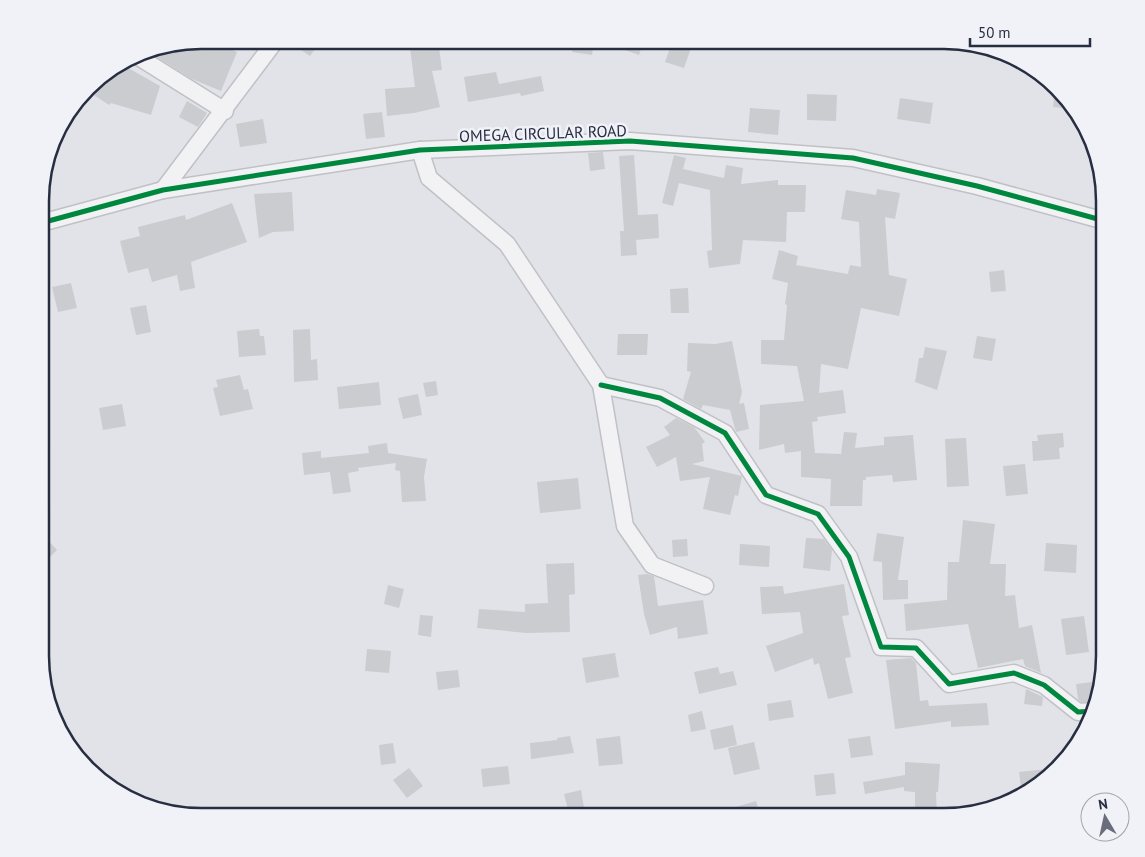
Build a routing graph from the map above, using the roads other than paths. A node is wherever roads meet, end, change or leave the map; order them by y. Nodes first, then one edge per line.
1 (269, 49) edge
2 (143, 60) edge
3 (224, 110) junction
4 (420, 150) junction
5 (163, 190) junction
6 (1096, 219) edge
7 (49, 221) edge
8 (601, 384) junction
9 (705, 586) dead end
10 (1086, 712) edge

1 - 3 street
2 - 3 street
3 - 5 street
4 - 5 street, OMEGA CIRCULAR ROAD
4 - 6 street, OMEGA CIRCULAR ROAD
4 - 8 street
5 - 7 street, OMEGA CIRCULAR ROAD
8 - 9 street
8 - 10 street

